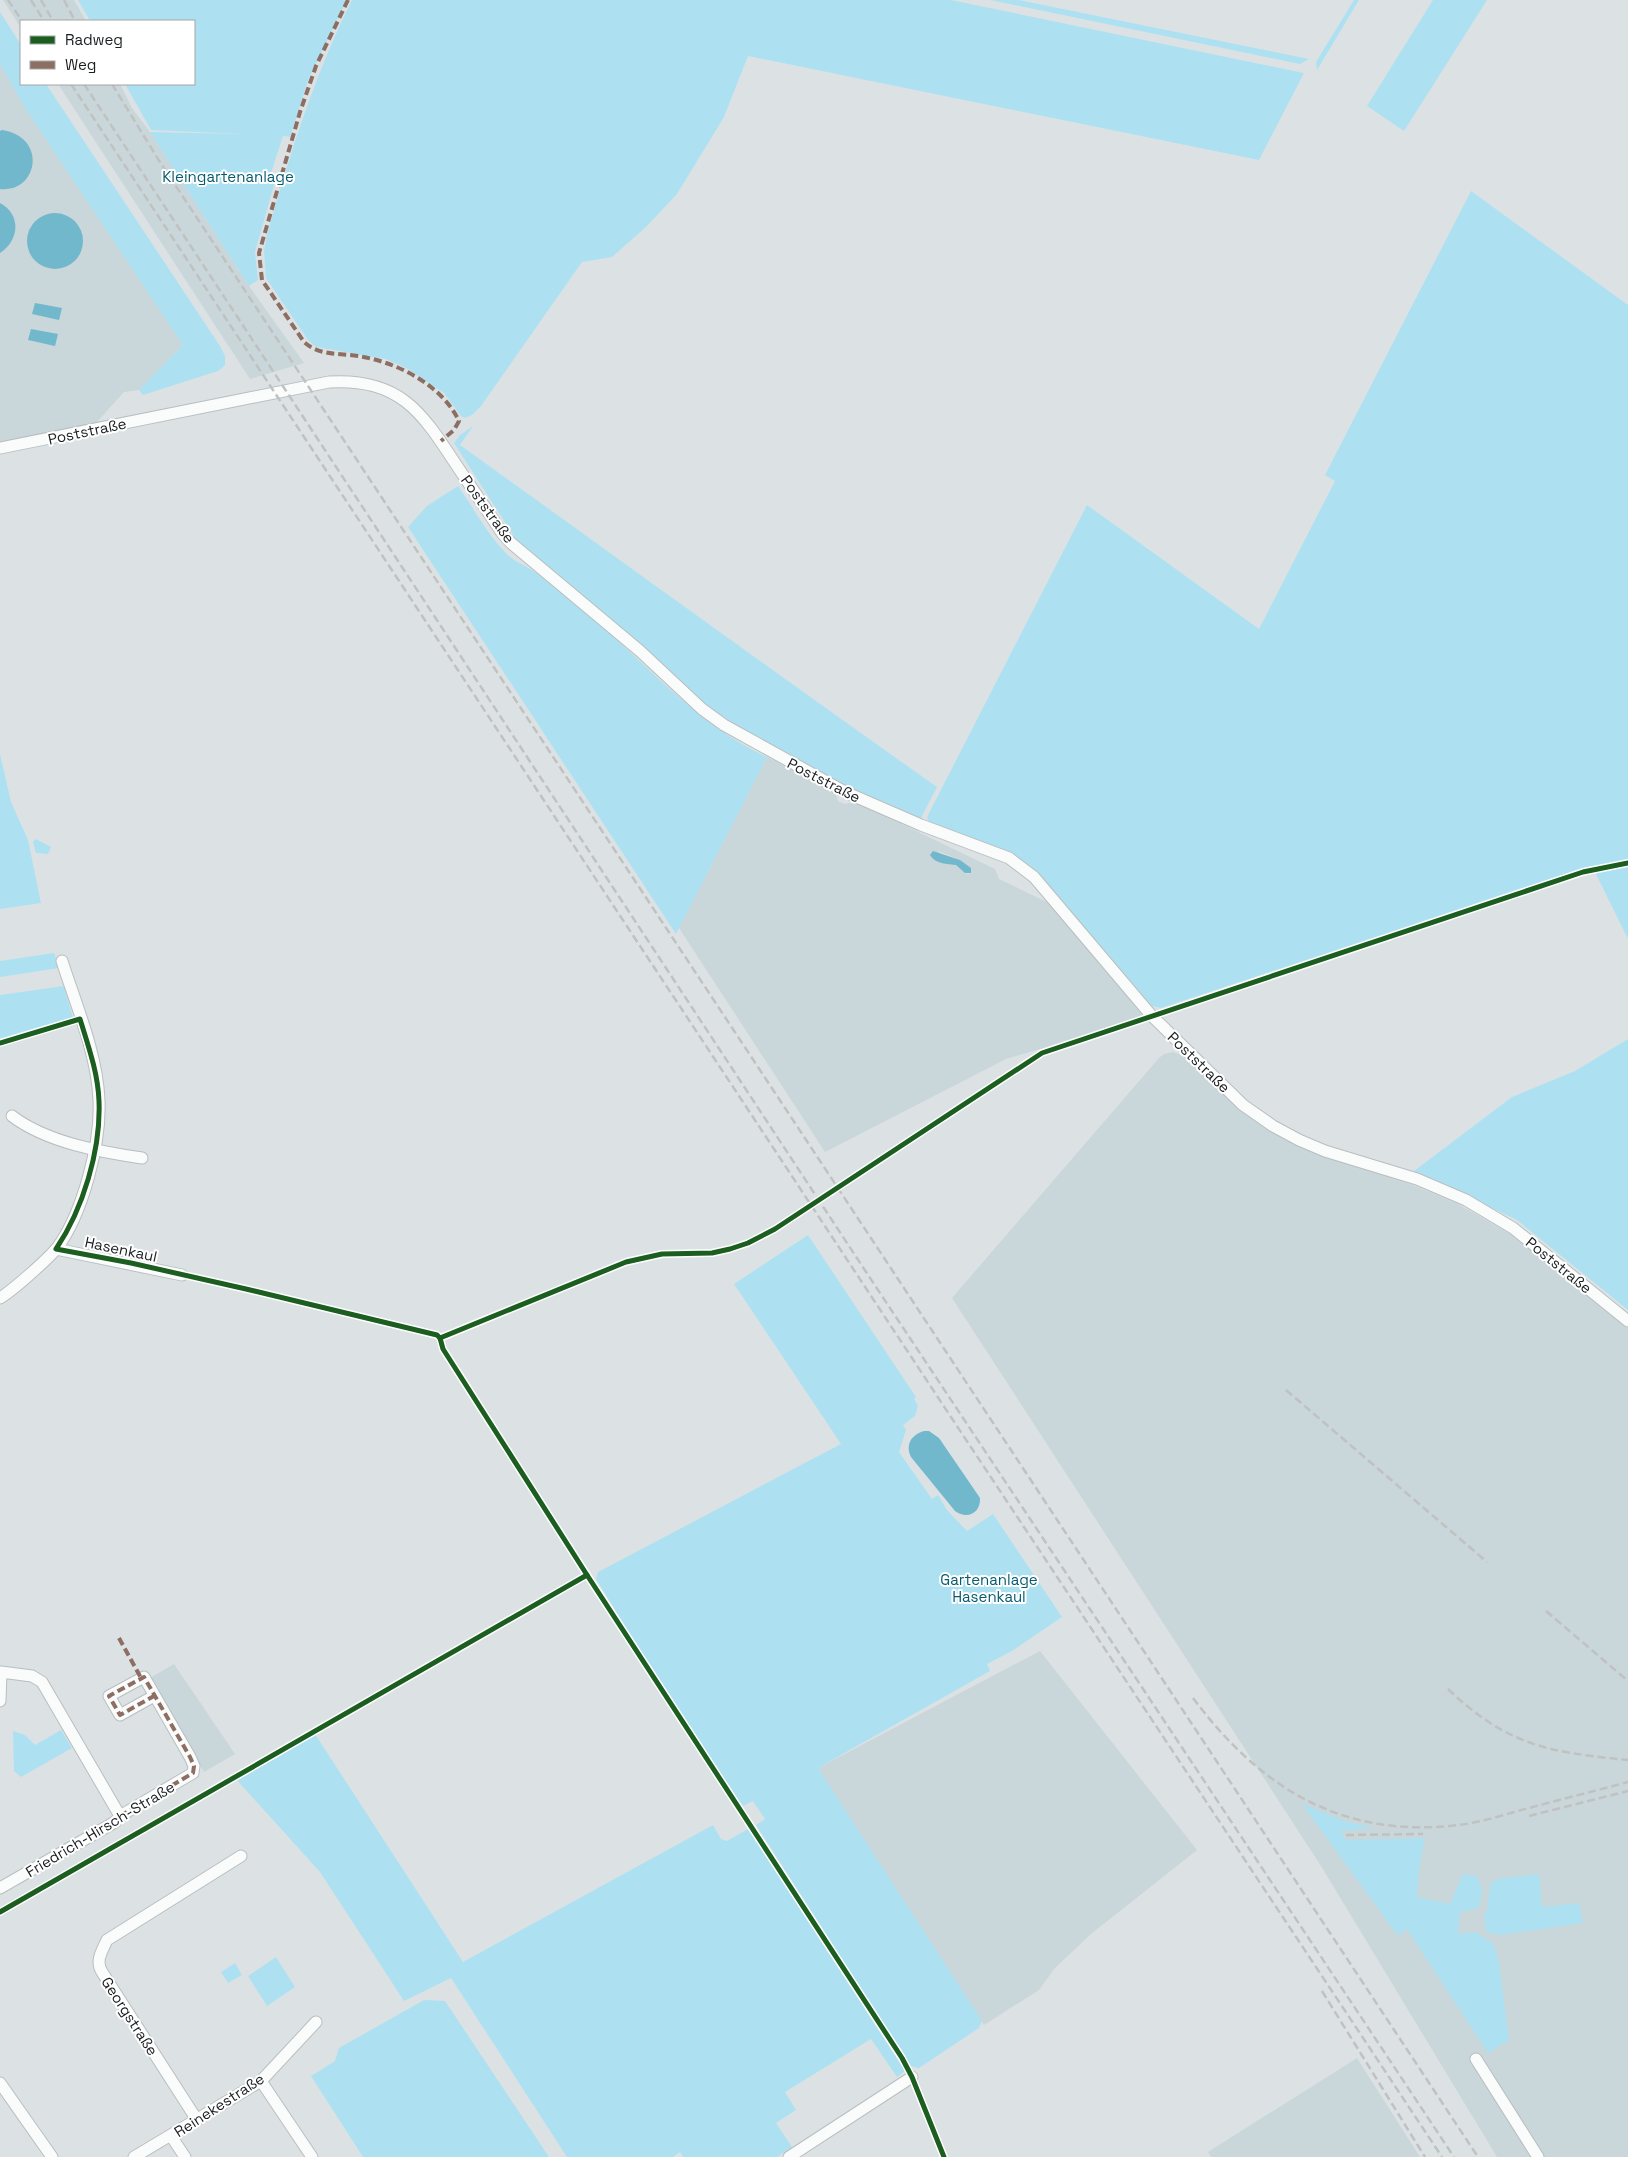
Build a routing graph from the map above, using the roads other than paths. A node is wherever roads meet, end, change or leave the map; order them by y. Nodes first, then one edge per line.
1 (0, 448) edge
2 (62, 961) dead end
3 (12, 1116) dead end
4 (94, 1151) junction
5 (142, 1158) dead end
6 (56, 1249) junction
7 (182, 1275) dead end
8 (0, 1298) edge
9 (1628, 1321) edge
10 (154, 1696) dead end
11 (0, 1701) edge
12 (120, 1816) junction
13 (241, 1856) dead end
14 (0, 1888) edge
15 (316, 2022) dead end
16 (1476, 2059) dead end
17 (912, 2077) dead end
18 (261, 2082) junction
19 (0, 2084) edge
20 (197, 2120) junction
21 (171, 2136) junction
22 (52, 2157) edge
23 (134, 2157) edge
24 (185, 2157) edge
25 (312, 2157) edge
26 (789, 2157) edge
27 (1538, 2157) edge

1 - 9 street, Poststraße
2 - 4 street
3 - 4 street
4 - 5 street
4 - 6 street
6 - 7 street, Hasenkaul
6 - 8 street
10 - 12 street, Friedrich-Hirsch-Straße
11 - 12 street
12 - 14 street, Friedrich-Hirsch-Straße
13 - 20 street, Georgstraße
15 - 18 street, Reinekestraße
16 - 27 street
17 - 26 street
18 - 20 street, Reinekestraße
18 - 25 street
19 - 22 street
20 - 21 street, Reinekestraße
21 - 23 street, Reinekestraße
21 - 24 street

